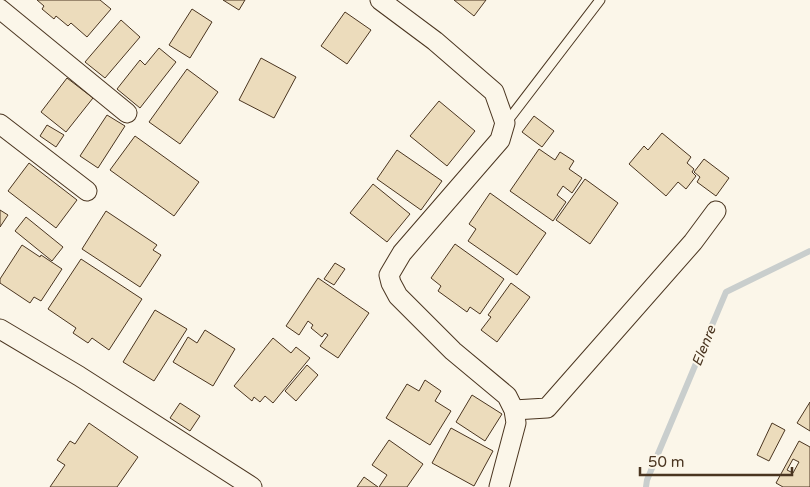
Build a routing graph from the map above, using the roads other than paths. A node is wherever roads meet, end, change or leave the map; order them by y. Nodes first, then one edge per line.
1 (380, 0) edge
2 (600, 0) edge
3 (0, 9) edge
4 (127, 113) dead end
5 (505, 123) junction
6 (0, 124) edge
7 (87, 191) dead end
8 (716, 211) dead end
9 (0, 329) edge
10 (514, 410) junction
11 (252, 487) edge
12 (499, 487) edge

1 - 5 street
2 - 5 lane
3 - 4 street
5 - 10 street
6 - 7 street
8 - 10 street
9 - 11 street
10 - 12 street

